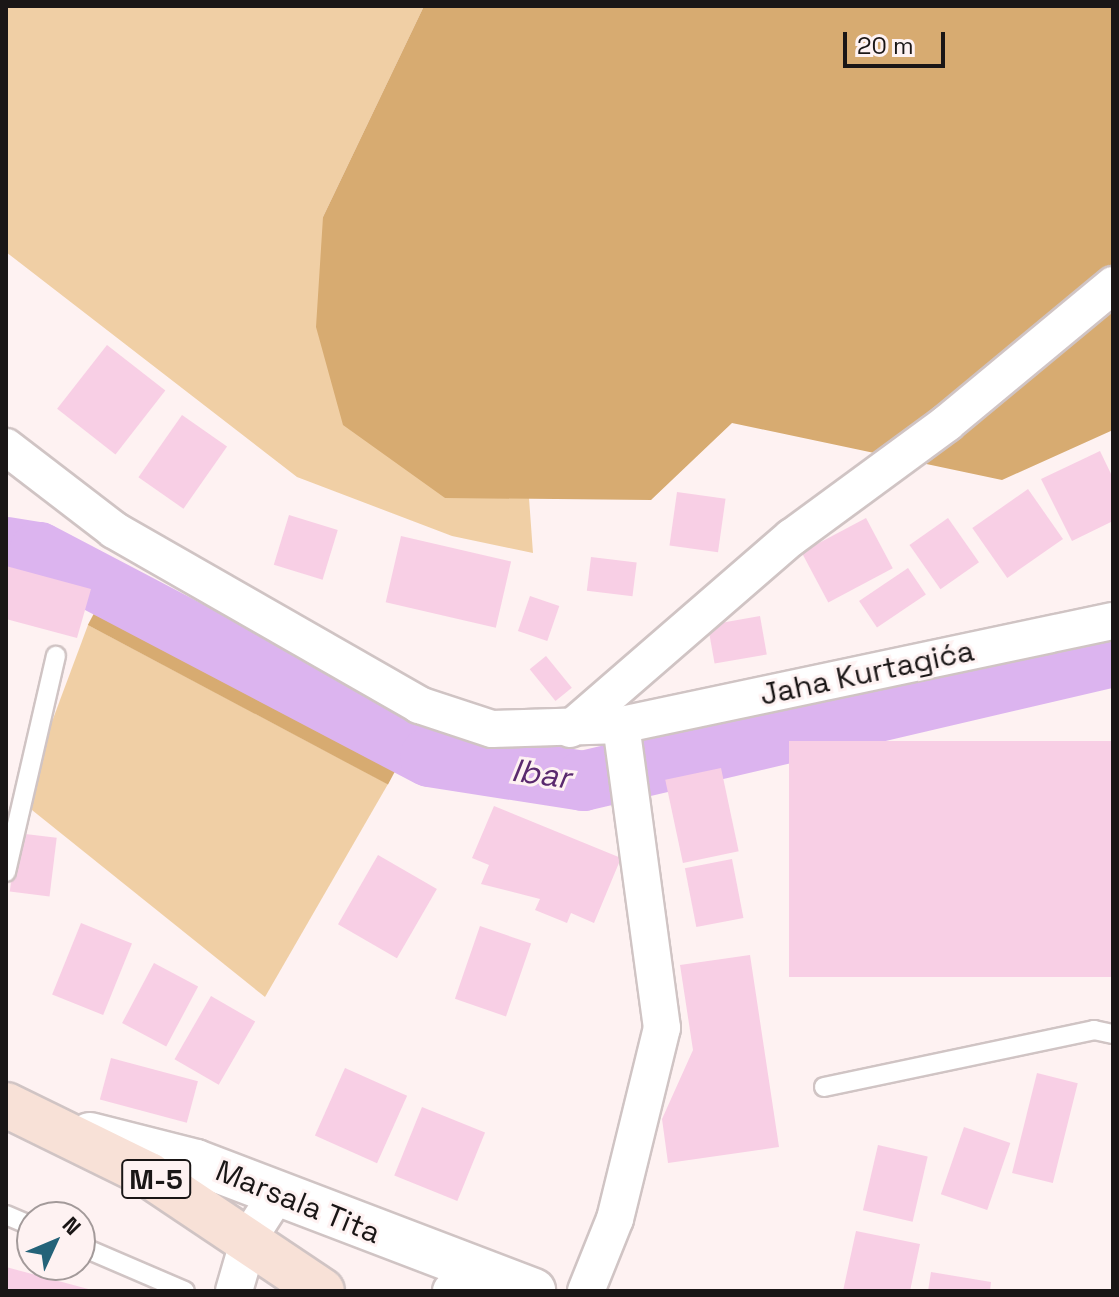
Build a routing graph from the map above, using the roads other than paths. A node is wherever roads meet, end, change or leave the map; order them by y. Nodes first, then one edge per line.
1 (1113, 285) edge
2 (6, 447) edge
3 (1113, 621) edge
4 (56, 656) dead end
5 (570, 729) junction
6 (622, 741) junction
7 (6, 872) edge
8 (1113, 1034) edge
9 (824, 1087) dead end
10 (6, 1105) edge
11 (59, 1127) junction
12 (277, 1194) junction
13 (250, 1236) junction
14 (96, 1253) edge
15 (462, 1281) edge
16 (185, 1291) edge
17 (234, 1291) edge
18 (322, 1291) edge
19 (533, 1291) edge
20 (586, 1291) edge

1 - 5 street
2 - 5 street, Jaha Kurtagića
3 - 6 street, Jaha Kurtagića
4 - 7 lane
5 - 6 street, Jaha Kurtagića
6 - 20 street
8 - 9 lane
10 - 11 main road, M-5
11 - 12 street, Marsala Tita
11 - 13 main road, M-5
12 - 13 street
12 - 15 street, Marsala Tita
13 - 17 street
13 - 18 main road, M-5
14 - 16 lane
15 - 19 street, Marsala Tita

